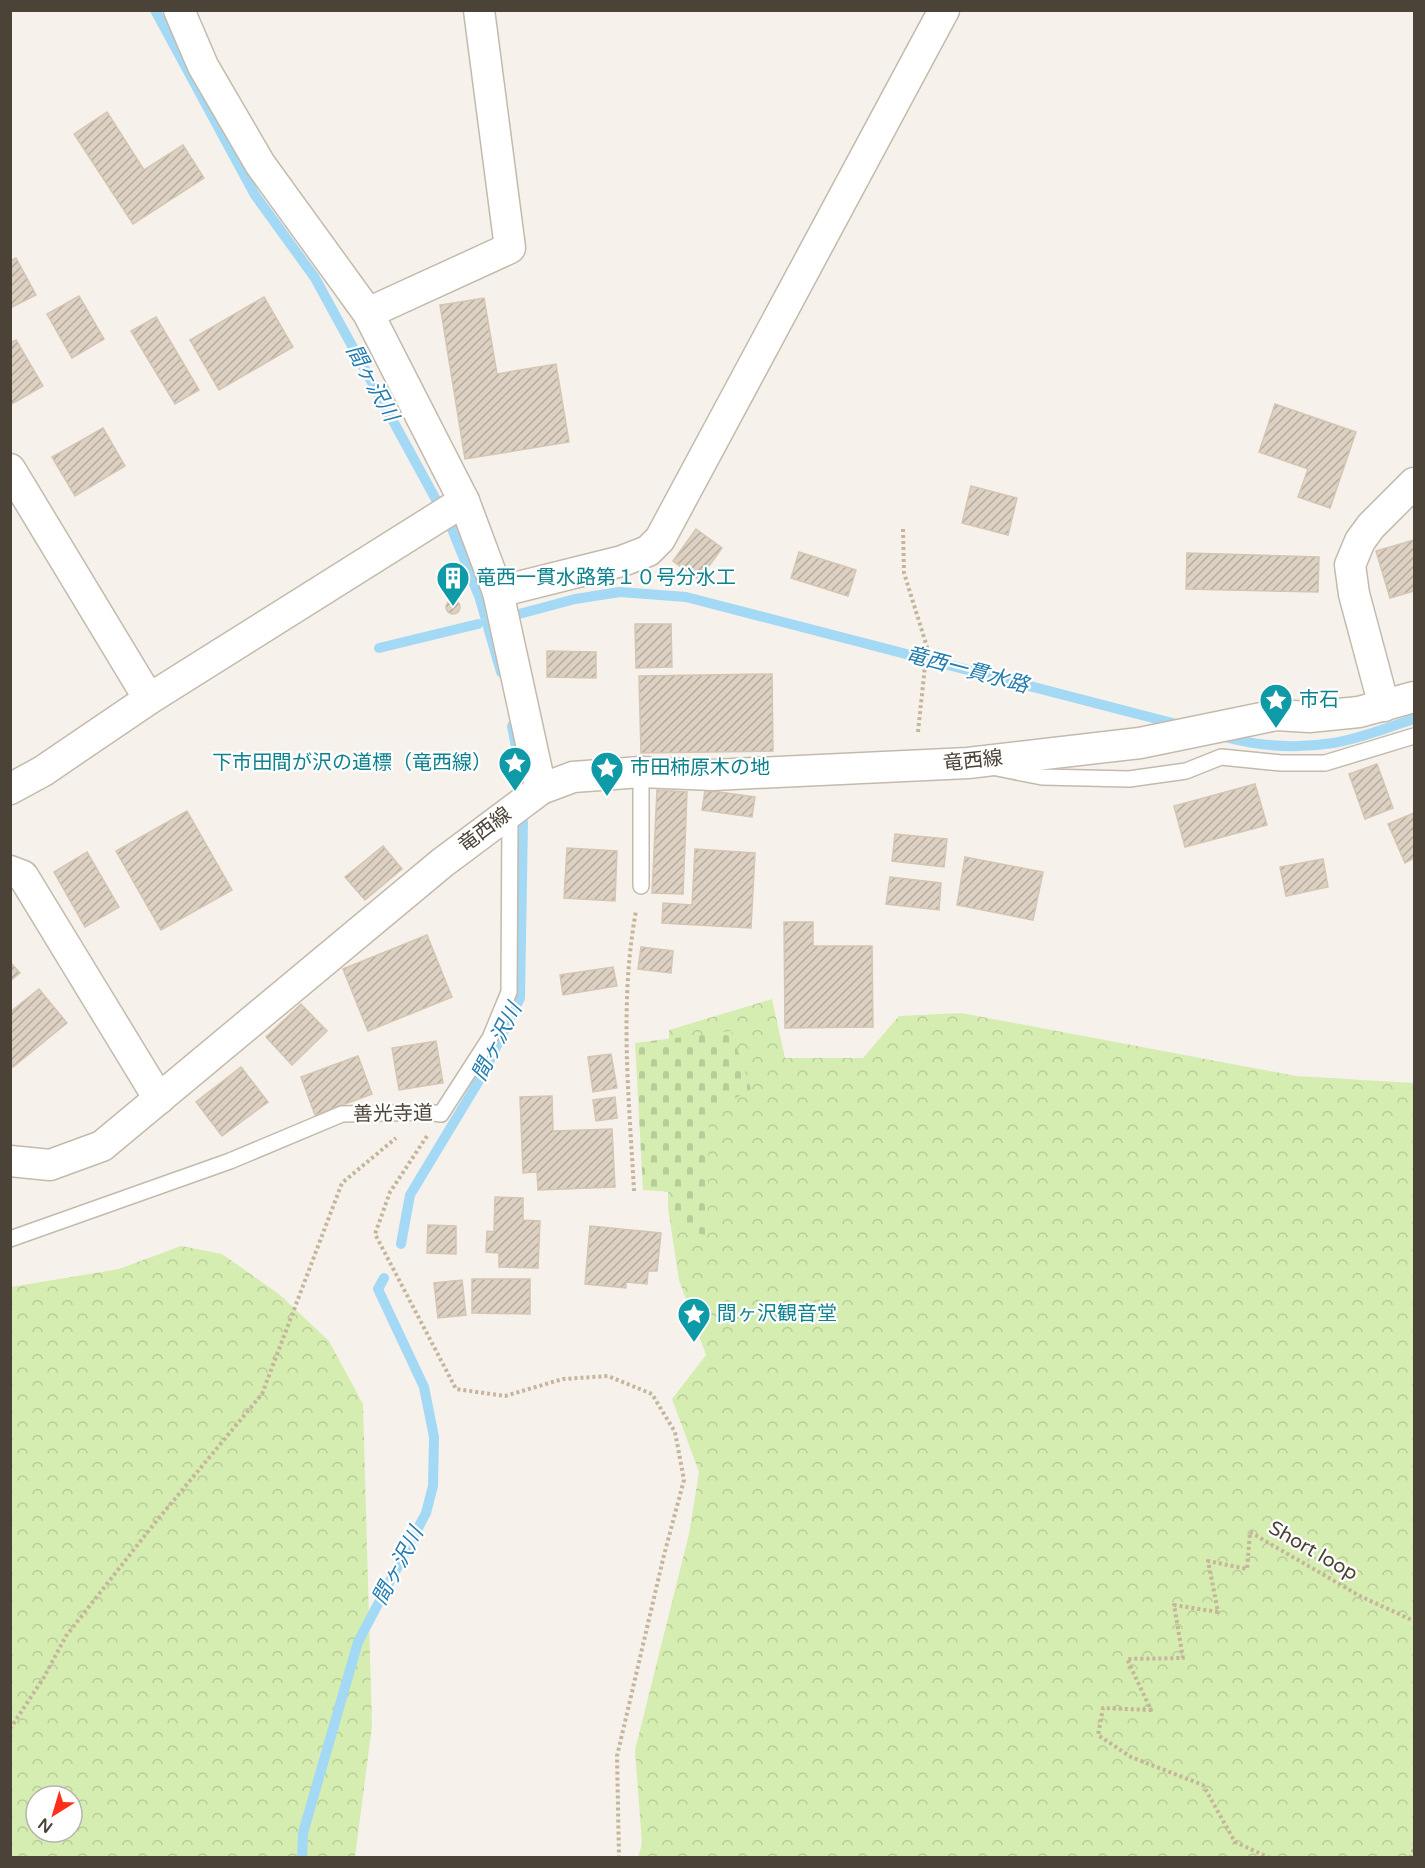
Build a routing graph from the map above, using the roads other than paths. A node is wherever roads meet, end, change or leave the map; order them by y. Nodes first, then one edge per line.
1 (179, 10) edge
2 (478, 10) edge
3 (944, 10) edge
4 (368, 313) junction
5 (10, 469) edge
6 (1414, 483) edge
7 (464, 501) junction
8 (498, 592) junction
9 (1414, 697) edge
10 (149, 699) junction
11 (1384, 706) junction
12 (1414, 736) edge
13 (968, 763) junction
14 (641, 772) junction
15 (10, 789) edge
16 (541, 789) junction
17 (510, 811) junction
18 (10, 871) edge
19 (640, 886) road end
20 (159, 1099) junction
21 (10, 1161) edge
22 (50, 1165) junction
23 (10, 1177) edge
24 (10, 1239) edge

1 - 4 street
2 - 4 street
3 - 8 street
4 - 7 street
5 - 10 street
6 - 11 street
7 - 8 street
7 - 10 street
8 - 16 street
9 - 11 street, 竜西線
10 - 15 street
11 - 13 street, 竜西線
12 - 13 lane
13 - 14 street, 竜西線
14 - 16 street, 竜西線
14 - 19 lane
16 - 17 street, 竜西線
17 - 20 street, 竜西線
17 - 24 lane, 善光寺道
18 - 20 street
20 - 22 street, 竜西線
21 - 22 street, 竜西線
22 - 23 lane

